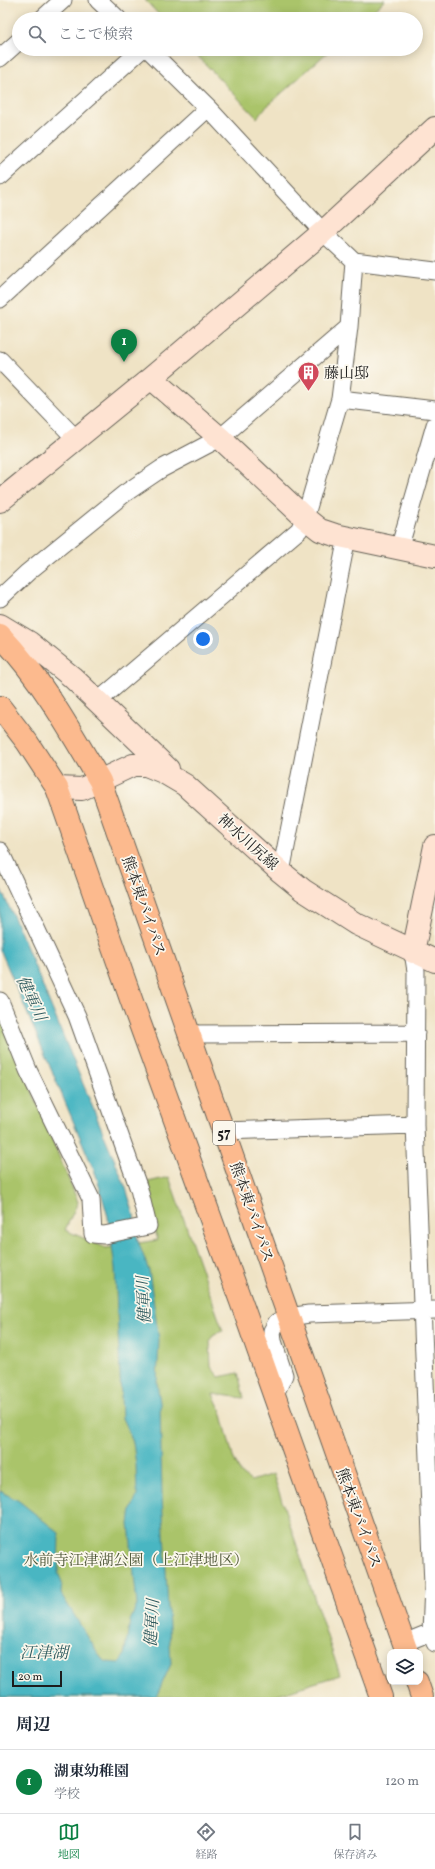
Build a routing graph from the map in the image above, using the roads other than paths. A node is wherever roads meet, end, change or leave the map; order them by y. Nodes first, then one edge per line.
1 (63, 0) edge
2 (98, 0) edge
3 (50, 12) edge
4 (111, 12) edge
5 (12, 47) edge
6 (134, 56) edge
7 (155, 56) edge
8 (0, 58) edge
9 (208, 108) junction
10 (435, 128) edge
11 (0, 177) edge
12 (323, 232) junction
13 (354, 261) junction
14 (435, 271) edge
15 (0, 299) edge
16 (349, 327) junction
17 (0, 360) edge
18 (151, 378) junction
19 (340, 399) junction
20 (435, 410) edge
21 (435, 425) edge
22 (75, 438) junction
23 (220, 438) junction
24 (0, 501) edge
25 (305, 518) junction
26 (347, 537) junction
27 (399, 549) junction
28 (435, 556) edge
29 (0, 598) edge
30 (0, 625) edge
31 (0, 635) edge
32 (97, 702) junction
33 (0, 707) edge
34 (100, 781) junction
35 (184, 785) junction
36 (57, 788) junction
37 (435, 846) edge
38 (0, 851) edge
39 (281, 872) junction
40 (413, 952) junction
41 (435, 961) edge
42 (0, 1002) edge
43 (416, 1033) junction
44 (189, 1034) junction
45 (415, 1125) junction
46 (223, 1131) junction
47 (429, 1310) edge
48 (289, 1317) junction
49 (274, 1394) junction
50 (434, 1586) edge
51 (433, 1637) edge
52 (405, 1648) edge
53 (418, 1685) edge
54 (381, 1697) edge
55 (422, 1697) edge

1 - 3 street
2 - 4 street
5 - 8 street
6 - 11 street
7 - 9 street
9 - 12 street
9 - 15 street
10 - 12 street
12 - 13 street
12 - 18 street
13 - 14 street
13 - 16 street
16 - 19 street
16 - 23 street
17 - 22 street
18 - 22 street
18 - 23 street
19 - 20 street
19 - 25 street
21 - 27 street
22 - 24 street
23 - 25 street
23 - 29 street
25 - 26 street
25 - 32 street
26 - 27 street
26 - 39 street
27 - 28 street
30 - 32 street
31 - 34 highway, 熊本東バイパス / 57
32 - 35 street
33 - 36 highway
34 - 35 street, 神水川尻線
34 - 36 street, 神水川尻線
34 - 44 highway, 熊本東バイパス / 57
35 - 39 street, 神水川尻線
36 - 49 highway
37 - 40 street
38 - 42 street
39 - 40 street, 神水川尻線
40 - 41 street, 神水川尻線
40 - 43 street
43 - 44 street
43 - 45 street
44 - 46 highway, 熊本東バイパス / 57
45 - 46 street
45 - 47 street
46 - 48 highway, 熊本東バイパス / 57
47 - 48 street
47 - 50 street
48 - 49 street
48 - 52 highway, 熊本東バイパス / 57
49 - 54 highway
50 - 51 street
51 - 52 street
53 - 55 highway

